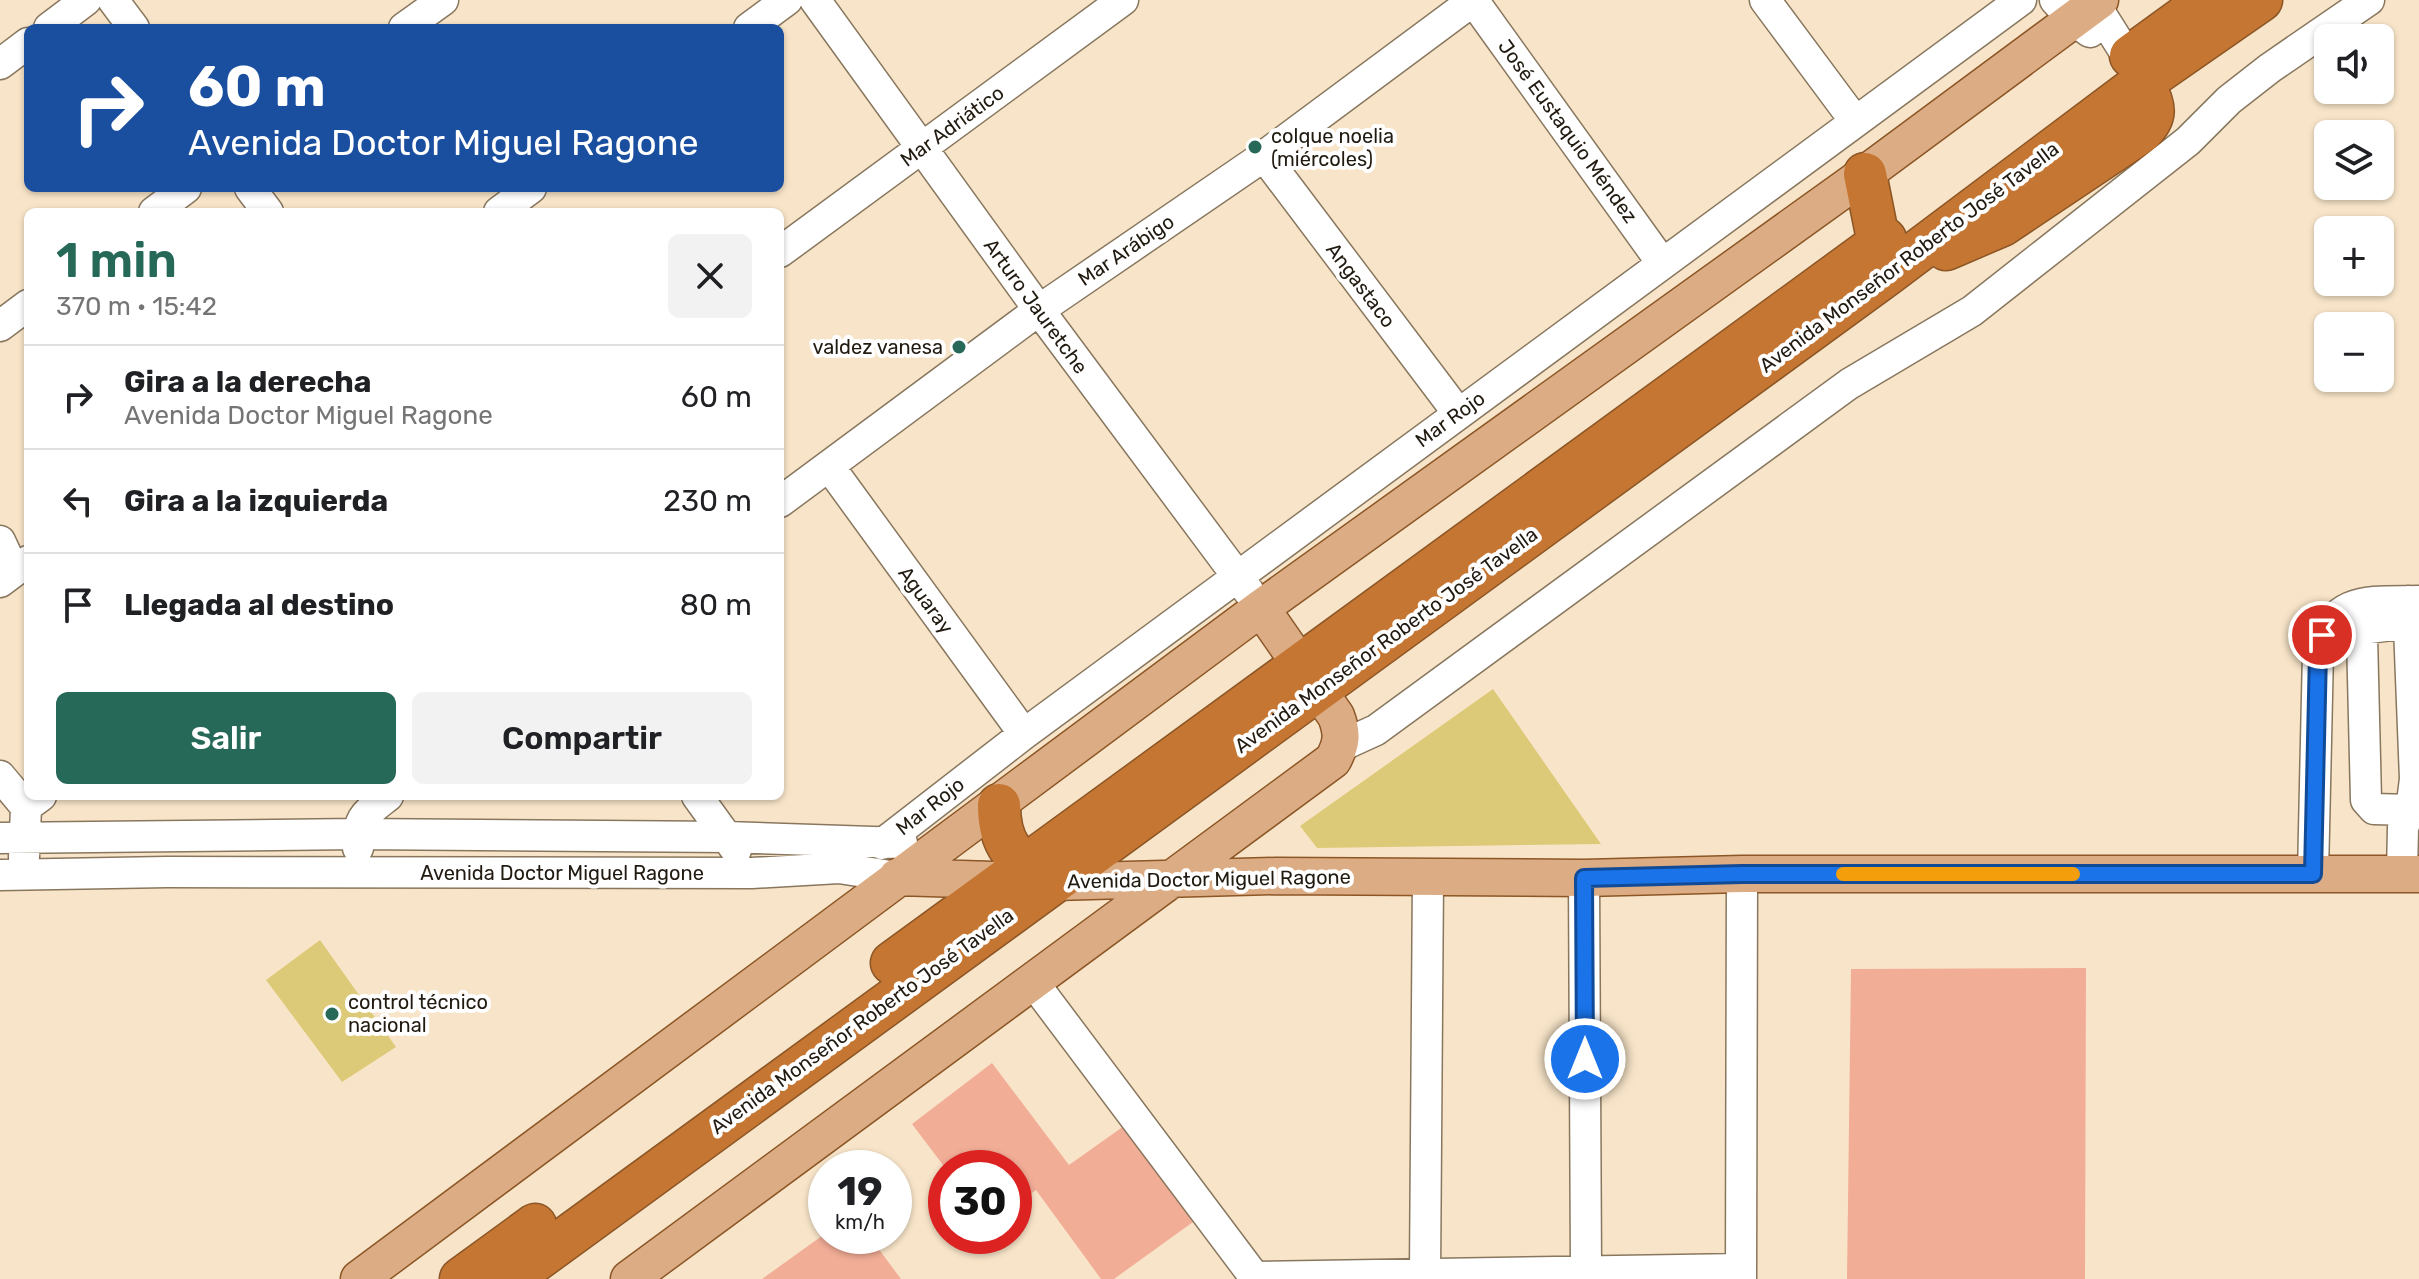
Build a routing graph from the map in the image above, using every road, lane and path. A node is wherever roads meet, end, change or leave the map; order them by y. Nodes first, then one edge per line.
1 (86, 0) edge
2 (113, 0) edge
3 (443, 0) edge
4 (787, 0) edge
5 (815, 0) edge
6 (1123, 0) edge
7 (1473, 0) edge
8 (1765, 0) edge
9 (2021, 0) edge
10 (2208, 0) edge
11 (2261, 0) edge
12 (2369, 0) edge
13 (2083, 5) edge
14 (54, 24) edge
15 (131, 24) edge
16 (410, 24) edge
17 (754, 24) edge
18 (24, 46) edge
19 (0, 64) edge
20 (2136, 70) junction
21 (1855, 121) junction
22 (921, 148) junction
23 (1264, 156) junction
24 (1865, 174) junction
25 (181, 192) edge
26 (526, 192) edge
27 (159, 208) edge
28 (504, 208) edge
29 (784, 249) edge
30 (1882, 259) junction
31 (1662, 263) junction
32 (24, 308) edge
33 (1039, 310) junction
34 (0, 326) edge
35 (1458, 413) junction
36 (829, 466) junction
37 (784, 499) edge
38 (0, 541) edge
39 (14, 571) edge
40 (1237, 576) junction
41 (1261, 608) junction
42 (2412, 608) edge
43 (1310, 677) junction
44 (1024, 734) junction
45 (1341, 746) junction
46 (0, 776) edge
47 (383, 800) edge
48 (700, 800) edge
49 (999, 805) junction
50 (2411, 810) junction
51 (22, 819) edge
52 (1246, 826) junction
53 (357, 834) junction
54 (727, 837) junction
55 (949, 839) junction
56 (882, 844) junction
57 (360, 873) junction
58 (752, 873) junction
59 (1742, 874) junction
60 (2313, 874) junction
61 (2410, 874) edge
62 (12, 875) edge
63 (1027, 876) junction
64 (1276, 876) junction
65 (897, 877) junction
66 (1428, 877) junction
67 (1584, 878) junction
68 (1171, 880) junction
69 (1033, 982) junction
70 (1586, 1271) junction
71 (1425, 1273) junction
72 (1741, 1274) edge
73 (1255, 1278) edge
74 (359, 1279) edge
75 (461, 1279) edge
76 (510, 1279) edge
77 (629, 1279) edge

1 - 14 street
2 - 15 street
3 - 16 street
4 - 17 street
5 - 22 street, Arturo Jauretche
6 - 22 street, Mar Adriático
7 - 23 street, Mar Arábigo
7 - 31 street, José Eustaquio Méndez
8 - 21 street
9 - 21 street, Mar Rojo
10 - 20 highway, Avenida Monseñor Roberto José Tavella
11 - 20 highway, Avenida Monseñor Roberto José Tavella
12 - 45 street
13 - 20 street
13 - 24 main road
18 - 19 street
20 - 30 highway, Avenida Monseñor Roberto José Tavella
20 - 30 highway
21 - 31 street, Mar Rojo
22 - 29 street, Mar Adriático
22 - 33 street, Arturo Jauretche
23 - 33 street, Mar Arábigo
23 - 35 street, Angastaco
24 - 30 highway
24 - 41 main road
25 - 27 street
26 - 28 street
30 - 43 highway, Avenida Monseñor Roberto José Tavella
31 - 35 street, Mar Rojo
32 - 34 street
33 - 36 street, Mar Arábigo
33 - 40 street, Arturo Jauretche
35 - 40 street, Mar Rojo
36 - 37 street, Mar Arábigo
36 - 44 street, Aguaray
38 - 39 street
40 - 41 street, Arturo Jauretche
40 - 44 street, Mar Rojo
41 - 43 main road
41 - 49 main road
42 - 50 street
42 - 50 street
42 - 60 street
43 - 45 main road
43 - 63 highway, Avenida Monseñor Roberto José Tavella
44 - 56 street, Mar Rojo
45 - 52 main road
46 - 51 street
47 - 53 street
48 - 54 street
49 - 55 main road
49 - 63 highway
50 - 61 street
51 - 53 street, Avenida Doctor Miguel Ragone
51 - 62 street
52 - 64 main road
52 - 68 main road
53 - 54 street, Avenida Doctor Miguel Ragone
53 - 57 street
54 - 56 street, Avenida Doctor Miguel Ragone
54 - 58 street
55 - 56 street, Avenida Doctor Miguel Ragone
55 - 65 main road
57 - 58 street, Avenida Doctor Miguel Ragone
57 - 62 street, Avenida Doctor Miguel Ragone
58 - 65 street, Avenida Doctor Miguel Ragone
59 - 60 main road, Avenida Doctor Miguel Ragone
59 - 67 main road, Avenida Doctor Miguel Ragone
59 - 72 street
60 - 61 main road, Avenida Doctor Miguel Ragone
63 - 65 main road, Avenida Doctor Miguel Ragone
63 - 68 main road, Avenida Doctor Miguel Ragone
63 - 75 highway, Avenida Monseñor Roberto José Tavella
63 - 76 highway, Avenida Monseñor Roberto José Tavella
64 - 66 main road, Avenida Doctor Miguel Ragone
64 - 68 main road, Avenida Doctor Miguel Ragone
65 - 74 main road
66 - 67 main road, Avenida Doctor Miguel Ragone
66 - 71 street
67 - 70 street
68 - 69 main road
69 - 73 street
69 - 77 main road
70 - 71 street
70 - 72 street
71 - 73 street

